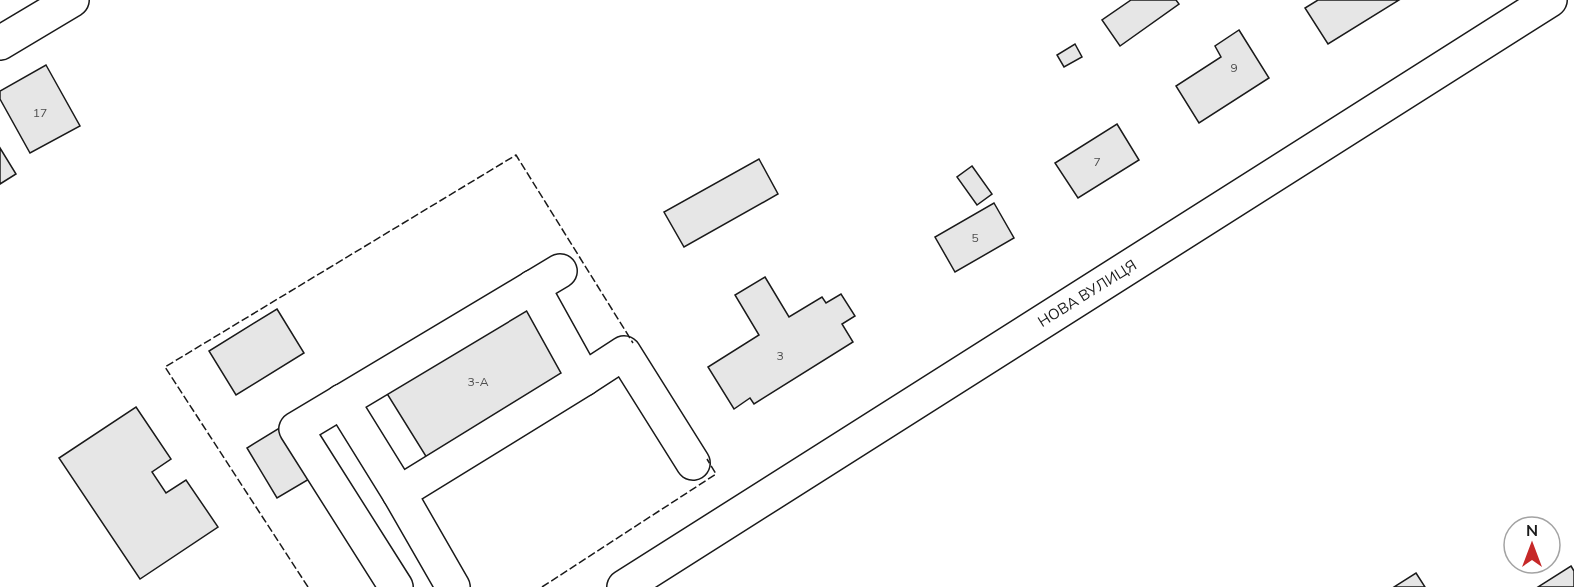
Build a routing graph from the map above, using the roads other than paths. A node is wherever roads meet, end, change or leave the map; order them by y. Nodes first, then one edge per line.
1 (72, 0) edge
2 (1544, 2) edge
3 (0, 43) edge
4 (584, 379) junction
5 (342, 401) junction
6 (693, 463) dead end
7 (399, 493) junction
8 (396, 587) edge
9 (453, 587) edge
10 (624, 587) edge

1 - 3 street
2 - 10 street, НОВА ВУЛИЦЯ
4 - 5 street
4 - 6 street
4 - 7 street
5 - 7 street
5 - 8 street
7 - 9 street

